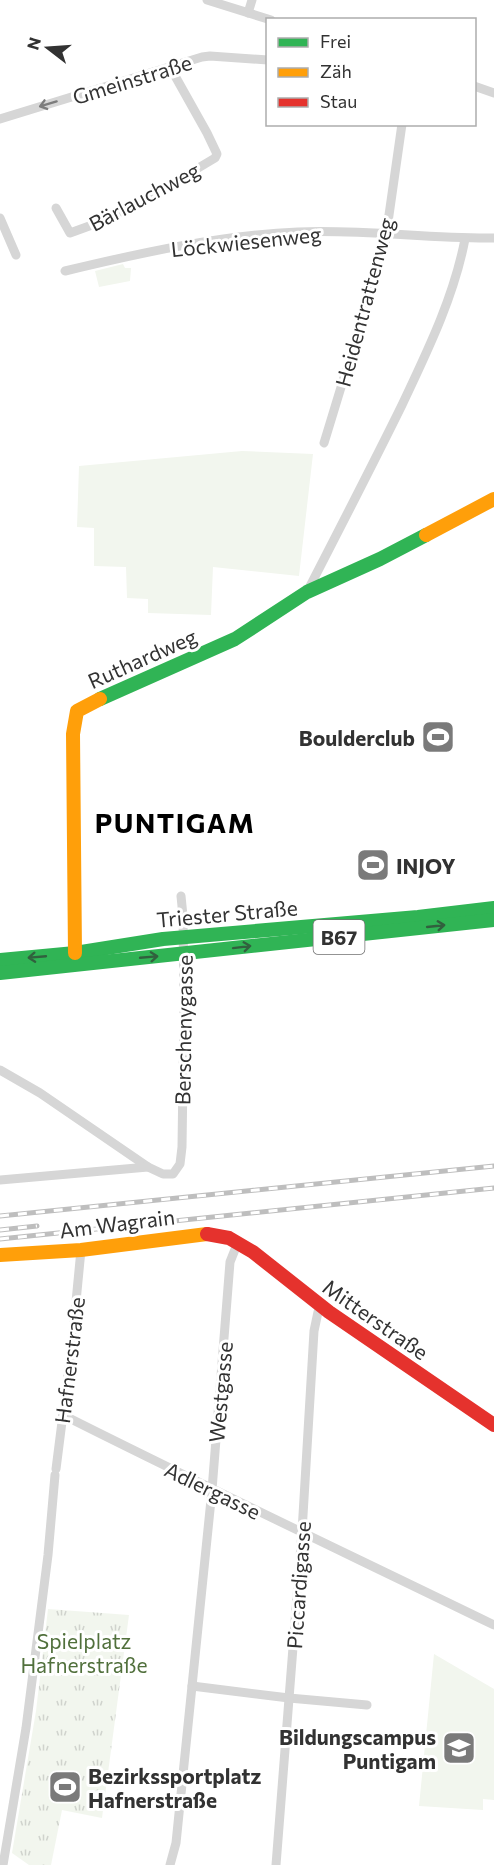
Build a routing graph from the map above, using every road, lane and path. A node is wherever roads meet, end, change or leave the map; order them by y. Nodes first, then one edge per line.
1 (207, 0) edge
2 (252, 0) edge
3 (248, 12) junction
4 (266, 18) edge
5 (266, 60) edge
6 (170, 67) junction
7 (476, 87) edge
8 (494, 93) edge
9 (0, 119) edge
10 (402, 126) edge
11 (56, 207) dead end
12 (0, 218) edge
13 (386, 233) junction
14 (494, 238) edge
15 (465, 239) junction
16 (16, 255) dead end
17 (65, 271) dead end
18 (324, 443) dead end
19 (494, 499) edge
20 (307, 592) junction
21 (181, 896) dead end
22 (494, 908) edge
23 (494, 920) edge
24 (183, 937) junction
25 (75, 953) junction
26 (184, 953) junction
27 (0, 960) edge
28 (0, 973) edge
29 (0, 1070) edge
30 (148, 1167) junction
31 (0, 1179) edge
32 (238, 1242) junction
33 (81, 1250) junction
34 (0, 1256) edge
35 (321, 1306) junction
36 (63, 1415) junction
37 (494, 1425) edge
38 (212, 1490) junction
39 (302, 1532) junction
40 (494, 1625) edge
41 (192, 1686) junction
42 (289, 1698) junction
43 (367, 1705) dead end
44 (3, 1865) edge
45 (170, 1865) edge
46 (276, 1865) edge

1 - 3 street
2 - 3 street
3 - 4 street
5 - 6 street, Gmeinstraße
6 -> 9 street, Gmeinstraße
6 - 11 street, Bärlauchweg
7 - 8 street
10 - 13 street, Heidentrattenweg
12 - 16 street
13 - 15 street, Löckwiesenweg
13 - 17 street, Löckwiesenweg
13 - 18 street, Heidentrattenweg
14 - 15 street, Löckwiesenweg
15 - 20 street
19 - 20 street, Ruthardweg
20 - 25 street, Ruthardweg
21 - 24 street, Berschenygasse
22 - 24 street, Triester Straße / B67
26 -> 23 street, Triester Straße / B67
24 - 25 street, Triester Straße / B67
24 - 26 street, Berschenygasse
25 -> 27 street, Triester Straße / B67
28 -> 26 street, Triester Straße / B67
26 - 30 street, Berschenygasse
29 - 30 street
30 - 31 street
32 - 33 street, Am Wagrain
32 - 35 street, Mitterstraße
32 - 38 street, Westgasse
33 - 34 street, Am Wagrain
33 - 36 street, Hafnerstraße
35 - 37 street, Mitterstraße
35 - 39 street, Piccardigasse
36 - 38 street, Adlergasse
36 - 44 street, Hafnerstraße
38 - 39 street, Adlergasse
38 - 41 street, Westgasse
39 - 40 street, Adlergasse
39 - 42 street, Piccardigasse
41 - 42 street
41 - 45 street, Westgasse
42 - 43 street
42 - 46 street, Piccardigasse

